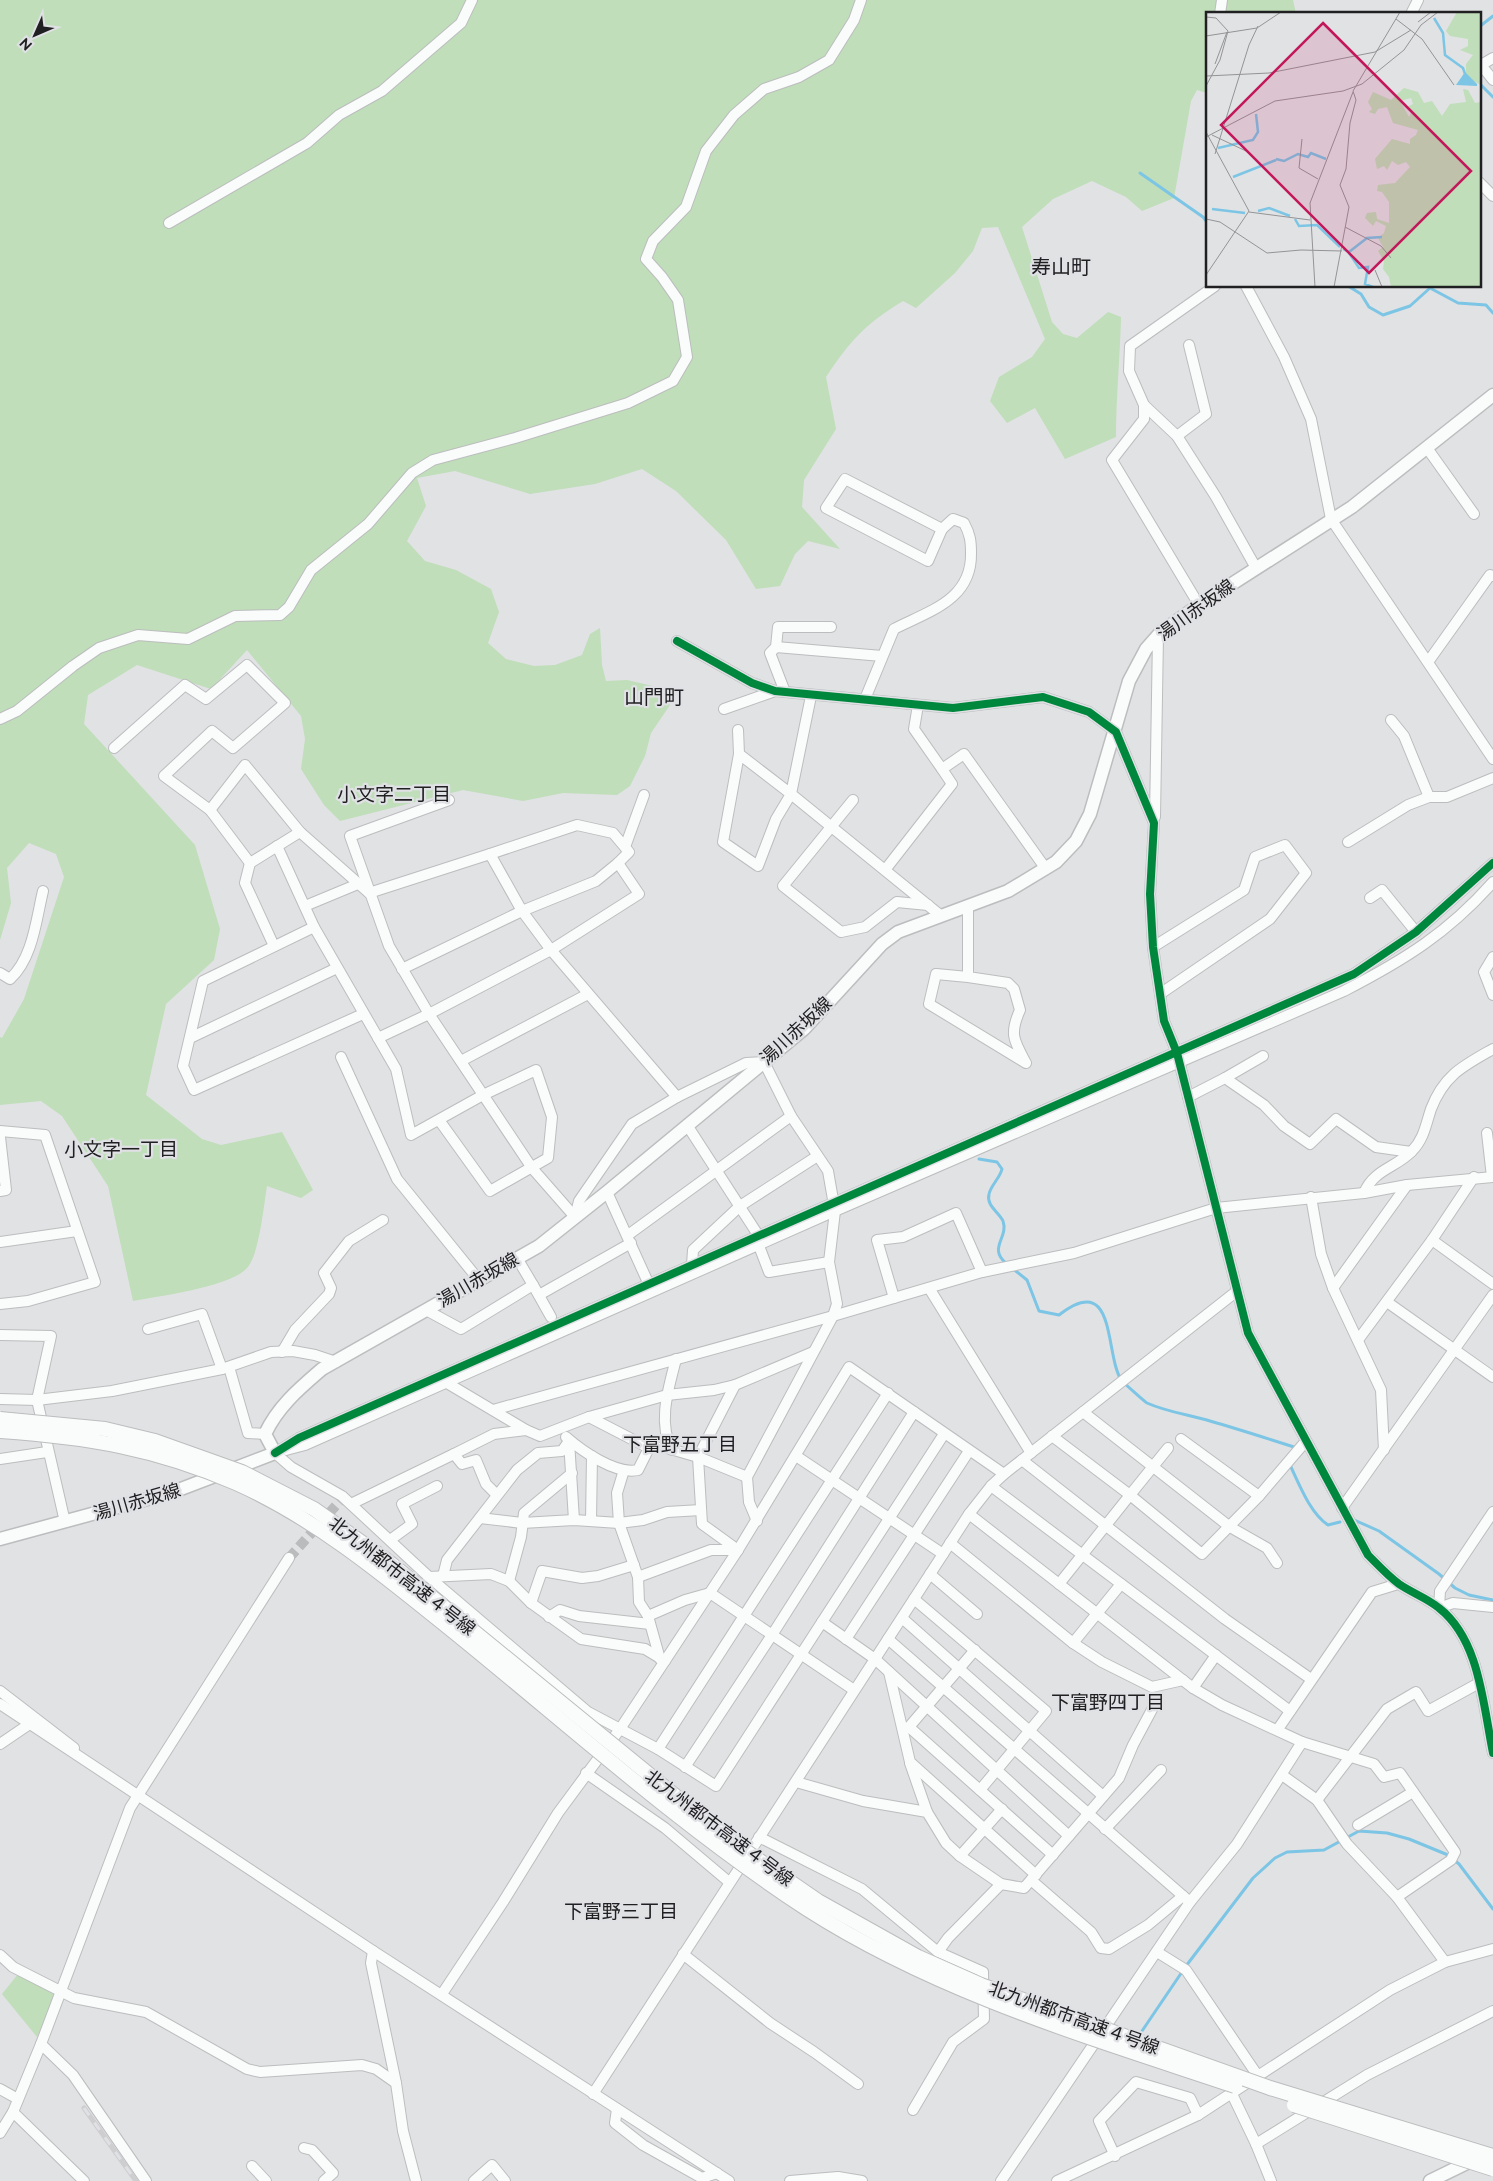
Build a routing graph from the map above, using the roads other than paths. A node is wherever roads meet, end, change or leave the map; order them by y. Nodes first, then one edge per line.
1 (472, 0) edge
2 (861, 0) edge
3 (1418, 0) edge
4 (1412, 12) edge
5 (1493, 58) edge
6 (1493, 80) edge
7 (1480, 183) edge
8 (1493, 196) edge
9 (169, 223) dead end
10 (1212, 288) edge
11 (1247, 288) edge
12 (1189, 345) dead end
13 (1493, 395) edge
14 (1144, 405) junction
15 (1177, 436) junction
16 (1427, 448) junction
17 (1474, 514) dead end
18 (1331, 519) junction
19 (942, 529) junction
20 (1256, 568) junction
21 (1493, 576) edge
22 (1199, 605) junction
23 (831, 627) dead end
24 (1158, 636) junction
25 (677, 641) dead end
26 (776, 647) junction
27 (882, 656) junction
28 (1428, 662) junction
29 (780, 691) junction
30 (811, 696) junction
31 (865, 699) junction
32 (918, 705) junction
33 (724, 709) dead end
34 (0, 719) edge
35 (1391, 720) dead end
36 (738, 730) dead end
37 (1116, 732) junction
38 (114, 748) dead end
39 (740, 754) junction
40 (1493, 759) edge
41 (942, 770) junction
42 (1493, 778) edge
43 (791, 794) junction
44 (644, 795) dead end
45 (1429, 797) junction
46 (449, 800) dead end
47 (853, 800) dead end
48 (210, 810) junction
49 (1154, 823) junction
50 (831, 826) junction
51 (300, 832) junction
52 (1348, 842) dead end
53 (277, 846) junction
54 (625, 847) junction
55 (490, 854) junction
56 (250, 863) junction
57 (618, 863) junction
58 (1493, 863) edge
59 (1046, 869) junction
60 (885, 870) junction
61 (1493, 882) edge
62 (358, 884) junction
63 (43, 891) dead end
64 (369, 893) junction
65 (1370, 898) dead end
66 (929, 905) junction
67 (305, 906) junction
68 (968, 907) junction
69 (522, 911) junction
70 (940, 915) junction
71 (314, 927) junction
72 (1416, 932) junction
73 (274, 946) junction
74 (1153, 947) junction
75 (551, 950) junction
76 (1493, 957) edge
77 (337, 968) junction
78 (402, 969) junction
79 (0, 973) edge
80 (968, 977) junction
81 (588, 994) junction
82 (1160, 994) junction
83 (1493, 995) edge
84 (363, 1014) junction
85 (429, 1014) junction
86 (190, 1038) junction
87 (378, 1038) junction
88 (1493, 1049) edge
89 (1263, 1056) dead end
90 (341, 1057) dead end
91 (1178, 1057) junction
92 (461, 1062) junction
93 (764, 1062) junction
94 (1224, 1078) junction
95 (483, 1095) junction
96 (677, 1097) junction
97 (1188, 1097) junction
98 (791, 1116) junction
99 (439, 1120) junction
100 (687, 1125) junction
101 (0, 1131) edge
102 (1487, 1133) dead end
103 (0, 1137) edge
104 (1411, 1152) junction
105 (816, 1156) junction
106 (532, 1168) junction
107 (717, 1170) junction
108 (1492, 1177) edge
109 (1474, 1178) junction
110 (1407, 1185) junction
111 (0, 1191) edge
112 (607, 1192) junction
113 (1364, 1193) junction
114 (1311, 1197) junction
115 (740, 1206) junction
116 (834, 1207) junction
117 (1216, 1208) junction
118 (575, 1217) junction
119 (383, 1220) dead end
120 (77, 1231) junction
121 (629, 1239) junction
122 (1432, 1240) junction
123 (0, 1242) edge
124 (761, 1242) junction
125 (517, 1258) junction
126 (829, 1262) junction
127 (692, 1265) junction
128 (982, 1272) junction
129 (478, 1279) junction
130 (1493, 1284) edge
131 (533, 1285) junction
132 (651, 1288) junction
133 (929, 1288) junction
134 (1334, 1288) junction
135 (1237, 1291) junction
136 (539, 1295) junction
137 (1493, 1295) edge
138 (894, 1298) junction
139 (1387, 1302) junction
140 (0, 1304) edge
141 (426, 1310) junction
142 (833, 1316) junction
143 (551, 1317) dead end
144 (148, 1330) dead end
145 (0, 1335) edge
146 (1358, 1340) junction
147 (1454, 1349) junction
148 (282, 1352) junction
149 (813, 1352) junction
150 (676, 1359) junction
151 (336, 1362) junction
152 (225, 1368) junction
153 (1493, 1377) edge
154 (447, 1383) junction
155 (734, 1385) junction
156 (888, 1393) junction
157 (667, 1395) junction
158 (0, 1399) edge
159 (37, 1400) junction
160 (493, 1410) junction
161 (914, 1412) junction
162 (1083, 1412) junction
163 (589, 1417) junction
164 (0, 1419) edge
165 (526, 1430) junction
166 (558, 1430) junction
167 (0, 1431) edge
168 (265, 1434) junction
169 (944, 1434) junction
170 (1052, 1436) junction
171 (1181, 1439) dead end
172 (569, 1440) junction
173 (1306, 1441) junction
174 (649, 1448) junction
175 (1168, 1448) dead end
176 (672, 1450) junction
177 (1384, 1450) junction
178 (969, 1451) junction
179 (47, 1452) junction
180 (275, 1453) junction
181 (1031, 1453) junction
182 (454, 1454) junction
183 (592, 1456) junction
184 (796, 1456) junction
185 (698, 1457) junction
186 (0, 1459) edge
187 (1022, 1460) junction
188 (1153, 1467) junction
189 (624, 1470) junction
190 (572, 1473) junction
191 (1004, 1474) junction
192 (747, 1477) junction
193 (832, 1480) junction
194 (437, 1486) dead end
195 (991, 1486) junction
196 (496, 1494) junction
197 (1130, 1496) junction
198 (1259, 1496) junction
199 (859, 1498) junction
200 (351, 1504) junction
201 (1342, 1508) junction
202 (701, 1510) junction
203 (1493, 1512) edge
204 (969, 1514) junction
205 (480, 1518) junction
206 (889, 1518) junction
207 (574, 1520) junction
208 (591, 1521) junction
209 (756, 1521) junction
210 (65, 1522) junction
211 (522, 1523) junction
212 (619, 1523) junction
213 (1106, 1526) junction
214 (1230, 1527) junction
215 (914, 1535) junction
216 (0, 1539) edge
217 (390, 1540) junction
218 (950, 1543) junction
219 (738, 1550) junction
220 (943, 1554) junction
221 (1083, 1555) junction
222 (289, 1558) tunnel mouth
223 (1277, 1563) dead end
224 (634, 1565) junction
225 (930, 1574) junction
226 (442, 1576) junction
227 (429, 1577) junction
228 (638, 1577) junction
229 (509, 1581) junction
230 (1059, 1584) junction
231 (1121, 1584) junction
232 (1398, 1584) junction
233 (710, 1593) junction
234 (914, 1599) junction
235 (531, 1602) junction
236 (1493, 1607) edge
237 (1439, 1608) junction
238 (1097, 1613) junction
239 (977, 1614) dead end
240 (744, 1616) junction
241 (549, 1617) junction
242 (902, 1618) junction
243 (649, 1620) junction
244 (822, 1622) junction
245 (772, 1635) junction
246 (846, 1639) junction
247 (888, 1639) junction
248 (1073, 1643) junction
249 (975, 1650) junction
250 (800, 1653) junction
251 (1216, 1655) junction
252 (662, 1660) junction
253 (875, 1660) junction
254 (959, 1669) junction
255 (889, 1672) junction
256 (1311, 1679) junction
257 (1183, 1680) junction
258 (1479, 1683) junction
259 (943, 1687) junction
260 (1193, 1688) junction
261 (854, 1690) junction
262 (0, 1691) edge
263 (1156, 1702) dead end
264 (0, 1704) edge
265 (1493, 1706) edge
266 (926, 1707) junction
267 (0, 1710) edge
268 (1290, 1711) junction
269 (1485, 1715) junction
270 (28, 1725) junction
271 (620, 1729) junction
272 (1278, 1730) junction
273 (1030, 1731) junction
274 (1302, 1742) junction
275 (0, 1744) edge
276 (658, 1750) junction
277 (1014, 1750) junction
278 (1493, 1753) edge
279 (1350, 1757) junction
280 (910, 1762) junction
281 (685, 1766) junction
282 (997, 1770) junction
283 (1161, 1770) dead end
284 (103, 1773) junction
285 (586, 1773) junction
286 (1282, 1775) junction
287 (796, 1782) junction
288 (980, 1790) junction
289 (1413, 1792) junction
290 (137, 1795) junction
291 (1103, 1796) junction
292 (1317, 1800) junction
293 (1002, 1809) junction
294 (927, 1812) junction
295 (1087, 1814) junction
296 (1358, 1825) dead end
297 (984, 1828) junction
298 (1105, 1829) junction
299 (1069, 1836) junction
300 (759, 1837) junction
301 (1053, 1855) junction
302 (960, 1856) junction
303 (1034, 1878) junction
304 (729, 1882) junction
305 (1001, 1884) junction
306 (1397, 1897) junction
307 (1186, 1899) junction
308 (1493, 1949) edge
309 (373, 1951) junction
310 (938, 1952) junction
311 (1157, 1952) junction
312 (684, 1954) junction
313 (0, 1955) edge
314 (1445, 1962) junction
315 (59, 1992) junction
316 (442, 1994) junction
317 (1493, 2011) edge
318 (41, 2044) junction
319 (1258, 2076) junction
320 (396, 2083) junction
321 (858, 2084) dead end
322 (0, 2089) edge
323 (593, 2094) junction
324 (1232, 2094) junction
325 (18, 2099) junction
326 (617, 2109) junction
327 (913, 2110) dead end
328 (13, 2112) junction
329 (1198, 2116) junction
330 (0, 2133) edge
331 (1256, 2144) junction
332 (304, 2148) dead end
333 (1493, 2150) edge
334 (1115, 2156) junction
335 (1493, 2156) edge
336 (252, 2166) dead end
337 (1493, 2168) edge
338 (717, 2173) junction
339 (84, 2181) edge
340 (146, 2181) edge
341 (266, 2181) edge
342 (324, 2181) edge
343 (416, 2181) edge
344 (474, 2181) edge
345 (505, 2181) edge
346 (730, 2181) edge
347 (790, 2181) edge
348 (862, 2181) edge
349 (1002, 2181) edge
350 (1057, 2181) edge
351 (1271, 2181) edge
352 (1430, 2181) edge

1 - 9 street
2 - 34 street
3 - 4 street
5 - 6 street
7 - 8 street
10 - 14 street
11 - 18 street
12 - 15 street
13 - 16 main road, 湯川赤坂線
14 - 15 street
14 - 22 street
15 - 20 street
16 - 17 street
16 - 18 main road, 湯川赤坂線
18 - 20 main road, 湯川赤坂線
18 - 28 street
19 - 19 street
19 - 27 street
20 - 22 main road, 湯川赤坂線
21 - 28 street
22 - 24 main road, 湯川赤坂線
23 - 26 street
24 - 37 main road, 湯川赤坂線
24 - 49 street
25 - 29 street
26 - 27 street
26 - 29 street
27 - 31 street
28 - 40 street
29 - 30 street
29 - 33 street
30 - 31 street
30 - 43 street
31 - 32 street
32 - 37 street
32 - 41 street
35 - 45 street
36 - 39 street
37 - 49 street
37 - 59 main road, 湯川赤坂線
38 - 48 street
39 - 43 street
39 - 43 street
41 - 59 street
41 - 60 street
42 - 45 street
43 - 50 street
44 - 54 street
45 - 52 street
46 - 64 street
47 - 50 street
48 - 51 street
48 - 56 street
49 - 74 street
50 - 60 street
50 - 66 street
51 - 53 street
51 - 62 street
53 - 56 street
53 - 67 street
54 - 55 street
54 - 57 street
55 - 64 street
55 - 69 street
56 - 73 street
57 - 69 street
57 - 75 street
58 - 72 street
59 - 68 main road, 湯川赤坂線
60 - 66 street
61 - 91 street
62 - 64 street
62 - 67 street
63 - 79 street
64 - 78 street
65 - 72 street
66 - 70 street
67 - 71 street
68 - 70 main road, 湯川赤坂線
68 - 80 street
69 - 75 street
69 - 78 street
70 - 93 main road, 湯川赤坂線
71 - 73 street
71 - 77 street
72 - 91 street
73 - 86 street
74 - 82 street
74 - 82 street
75 - 81 street
75 - 85 street
76 - 83 street
77 - 84 street
77 - 86 street
78 - 85 street
80 - 80 street
81 - 92 street
81 - 96 street
82 - 91 street
84 - 86 street
84 - 87 street
85 - 87 street
85 - 92 street
87 - 99 street
88 - 104 street
89 - 94 street
90 - 129 street
91 - 97 street
91 - 116 street
92 - 95 street
93 - 96 street
93 - 98 street
93 - 100 main road, 湯川赤坂線
94 - 97 street
94 - 104 street
95 - 99 street
95 - 106 street
95 - 106 street
96 - 118 street
97 - 117 street
98 - 105 street
98 - 107 street
99 - 106 street
100 - 107 street
100 - 112 main road, 湯川赤坂線
101 - 120 street
102 - 108 street
103 - 111 street
104 - 113 street
105 - 115 street
105 - 116 street
106 - 118 street
107 - 115 street
107 - 121 street
108 - 109 street
109 - 110 street
109 - 122 street
110 - 113 street
110 - 134 street
112 - 118 main road, 湯川赤坂線
112 - 121 street
113 - 114 street
114 - 117 street
114 - 134 street
115 - 124 street
115 - 127 street
116 - 124 street
116 - 126 street
117 - 128 street
117 - 135 street
118 - 125 main road, 湯川赤坂線
119 - 148 street
120 - 123 street
120 - 140 street
121 - 132 street
121 - 136 street
122 - 130 street
122 - 139 street
124 - 126 street
124 - 127 street
124 - 132 street
125 - 129 main road, 湯川赤坂線
125 - 131 street
126 - 142 street
127 - 132 street
128 - 133 street
128 - 138 street
129 - 141 main road, 湯川赤坂線
131 - 136 street
131 - 141 street
132 - 154 street
132 - 180 street
133 - 138 street
133 - 181 street
134 - 146 street
135 - 162 street
135 - 173 street
136 - 143 street
137 - 147 street
138 - 142 street
139 - 146 street
139 - 147 street
141 - 151 main road, 湯川赤坂線
142 - 149 street
142 - 150 street
144 - 152 street
145 - 159 street
146 - 177 street
147 - 153 street
147 - 177 street
148 - 151 street
148 - 152 street
149 - 155 street
149 - 192 street
150 - 157 street
150 - 160 street
151 - 168 main road, 湯川赤坂線
152 - 159 street
152 - 168 street
154 - 160 street
154 - 180 street
155 - 157 street
155 - 185 street
156 - 161 street
156 - 184 street
156 - 193 street
157 - 163 street
157 - 176 street
158 - 159 street
159 - 179 street
160 - 165 street
161 - 169 street
161 - 199 street
162 - 170 street
162 - 188 street
163 - 166 street
163 - 174 street
164 - 335 highway, 北九州都市高速４号線, bridge
165 - 166 street
165 - 182 street
166 - 172 street
167 - 337 highway, 北九州都市高速４号線, bridge
168 - 180 main road
169 - 178 street
169 - 206 street
170 - 181 street
170 - 197 street
171 - 198 street
172 - 183 street
172 - 190 street
172 - 196 street
173 - 198 street
173 - 201 street
174 - 176 street
174 - 189 street
175 - 188 street
176 - 185 street
177 - 201 street
178 - 191 street
178 - 215 street
179 - 186 street
179 - 210 street
180 - 200 street
180 - 210 main road, 湯川赤坂線
181 - 187 street
182 - 196 street
182 - 200 street
183 - 189 street
183 - 208 street
184 - 193 street
184 - 209 street
185 - 192 street
185 - 202 street
187 - 191 street
187 - 213 street
188 - 197 street
188 - 214 street
189 - 212 street
190 - 207 street
190 - 211 street
191 - 195 street
192 - 209 street
193 - 199 street
193 - 240 street
194 - 217 street
195 - 204 street
195 - 221 street
196 - 205 street
197 - 213 street
197 - 214 street
198 - 214 street
199 - 206 street
199 - 245 street
200 - 217 street
201 - 232 street
202 - 212 street
202 - 219 street
203 - 237 street
204 - 218 street
204 - 230 street
205 - 211 street
205 - 226 street
206 - 215 street
206 - 244 street
207 - 208 street
207 - 211 street
208 - 212 street
209 - 219 street
210 - 216 main road, 湯川赤坂線
211 - 229 street
212 - 224 street
213 - 221 street
213 - 256 street
214 - 223 street
215 - 220 street
215 - 246 street
217 - 227 street
218 - 220 street
218 - 248 street
219 - 228 street
219 - 233 street
220 - 225 street
221 - 230 street
221 - 231 street
222 - 290 street
224 - 228 street
224 - 235 street
225 - 234 street
225 - 239 street
226 - 227 street
226 - 229 street
227 - 271 street
228 - 243 street
229 - 235 street
230 - 238 street
231 - 238 street
231 - 251 street
232 - 237 street
232 - 256 street
233 - 240 street
233 - 243 street
233 - 252 street
234 - 242 street
234 - 249 street
235 - 241 street
236 - 237 street
237 - 258 street
238 - 248 street
238 - 257 street
240 - 245 street
240 - 276 street
241 - 243 street
241 - 252 street
242 - 247 street
242 - 254 street
243 - 252 street
244 - 246 street
244 - 250 street
245 - 250 street
245 - 281 street
246 - 253 street
247 - 253 street
247 - 259 street
248 - 257 street
249 - 254 street
249 - 273 street
250 - 261 street
250 - 281 street
251 - 260 street
251 - 268 street
252 - 271 street
253 - 255 street
253 - 261 street
254 - 259 street
254 - 273 street
255 - 266 street
255 - 280 street
256 - 268 street
257 - 260 street
258 - 269 street
258 - 279 street
259 - 266 street
259 - 277 street
260 - 272 street
261 - 287 street
262 - 284 street
263 - 291 street
264 - 270 street
265 - 269 street
266 - 282 street
266 - 288 street
267 - 270 street
268 - 272 street
269 - 278 street
270 - 275 street
270 - 284 street
271 - 276 street
271 - 285 street
272 - 274 street
273 - 277 street
273 - 291 street
274 - 279 street
274 - 286 street
276 - 281 street
277 - 282 street
277 - 295 street
279 - 289 street
279 - 292 street
280 - 294 street
280 - 297 street
282 - 288 street
282 - 299 street
283 - 298 street
284 - 290 street
285 - 304 street
285 - 316 street
286 - 292 street
286 - 307 street
287 - 294 street
287 - 300 street
288 - 293 street
289 - 296 street
289 - 306 street
290 - 309 street
290 - 315 street
291 - 295 street
292 - 306 street
293 - 297 street
293 - 301 street
294 - 302 street
295 - 298 street
295 - 299 street
297 - 302 street
297 - 303 street
298 - 307 street
299 - 301 street
300 - 304 street
300 - 310 street
301 - 303 street
302 - 305 street
303 - 305 street
303 - 307 street
304 - 312 street
305 - 310 street
306 - 314 street
307 - 311 street
308 - 314 street
309 - 316 street
309 - 320 street
310 - 327 street
311 - 319 street
311 - 349 street
312 - 321 street
312 - 323 street
313 - 315 street
314 - 319 street
315 - 318 street
315 - 320 street
316 - 323 street
317 - 331 street
318 - 325 street
318 - 340 street
319 - 324 street
320 - 343 street
322 - 325 street
323 - 326 street
324 - 329 street
324 - 331 street
325 - 328 street
326 - 338 street
326 - 338 street
328 - 330 street
328 - 339 street
329 - 334 street
329 - 334 street
331 - 351 street
332 - 342 street
333 - 352 main road
334 - 350 street
336 - 341 street
338 - 346 street
344 - 345 street
347 - 348 street

